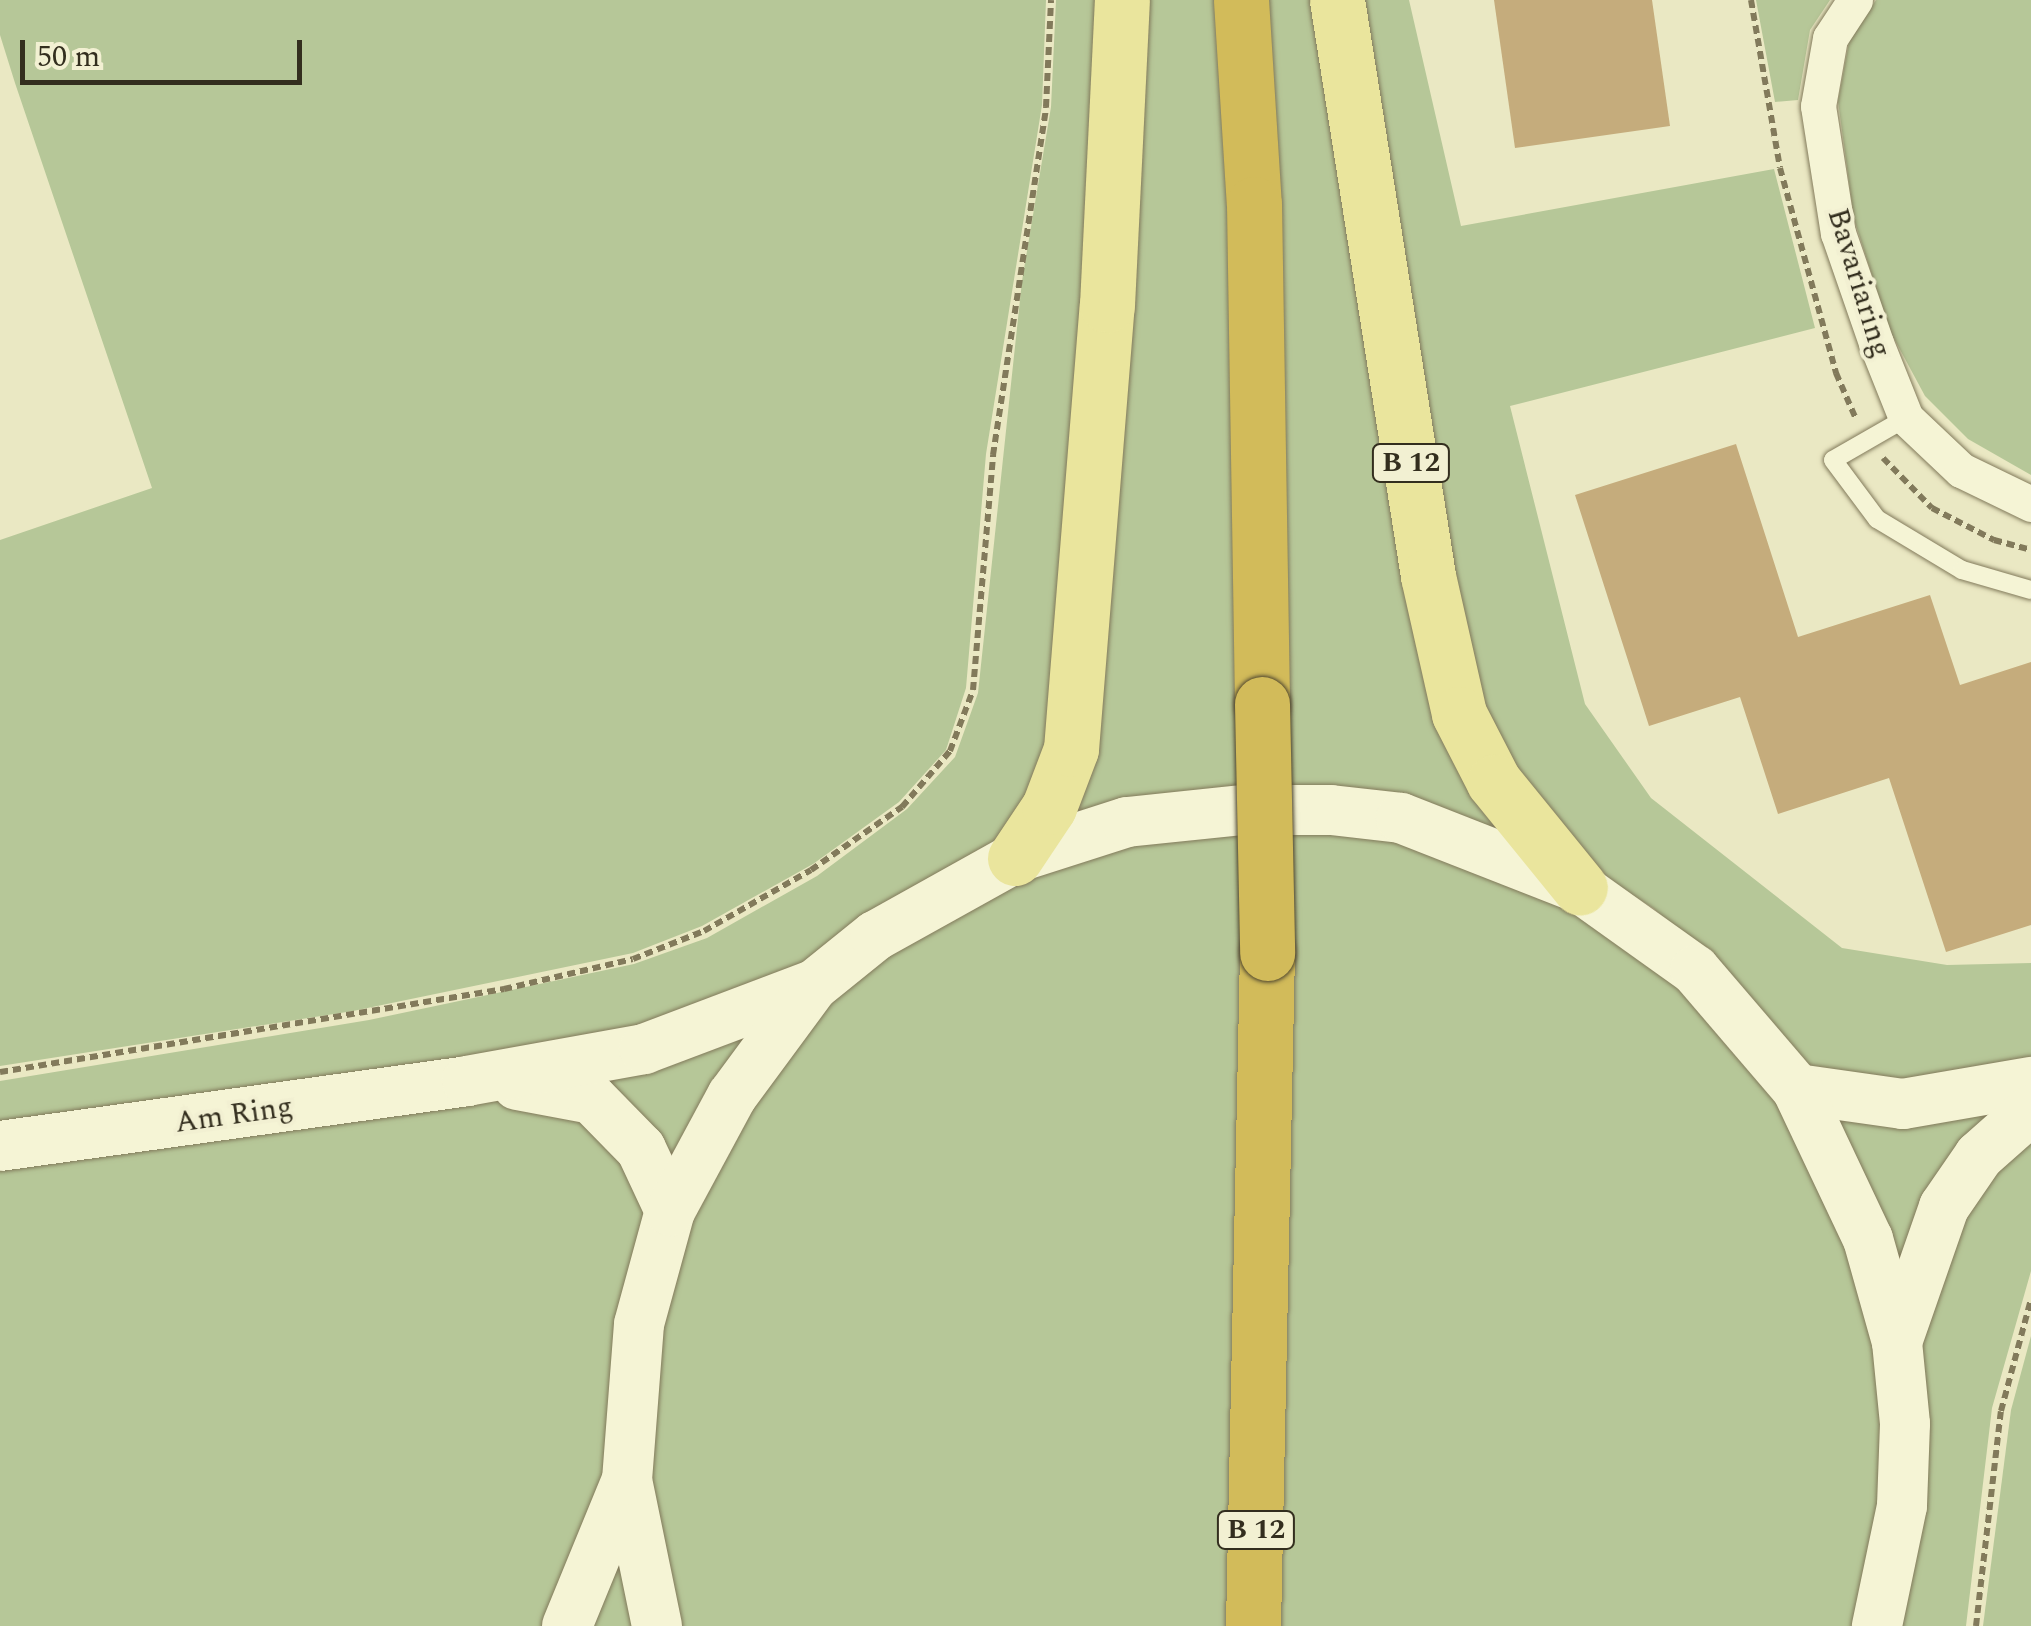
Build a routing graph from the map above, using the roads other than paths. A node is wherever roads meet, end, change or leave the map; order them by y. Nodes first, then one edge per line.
1 (1122, 0) edge
2 (1241, 0) edge
3 (1338, 0) edge
4 (1855, 0) edge
5 (1906, 418) junction
6 (2031, 504) edge
7 (2031, 590) edge
8 (1015, 858) junction
9 (1580, 888) junction
10 (813, 986) junction
11 (467, 1081) junction
12 (2031, 1082) edge
13 (1798, 1089) junction
14 (2031, 1110) edge
15 (0, 1146) edge
16 (670, 1211) junction
17 (1897, 1342) junction
18 (627, 1480) junction
19 (567, 1626) edge
20 (656, 1626) edge
21 (1252, 1626) edge
22 (1877, 1626) edge

1 - 8 main road
2 - 21 highway, B 12, bridge
3 - 9 main road, B 12
4 - 5 street, Bavariaring
5 - 6 street, Bavariaring
5 - 7 lane
8 - 9 main road
8 - 10 main road
9 - 13 main road
10 - 11 main road, Am Ring
10 - 16 main road
11 - 15 main road, Am Ring
11 - 16 main road, Am Ring
12 - 13 main road
13 - 17 main road
14 - 17 main road
16 - 18 main road
17 - 22 main road
18 - 19 main road
18 - 20 main road

